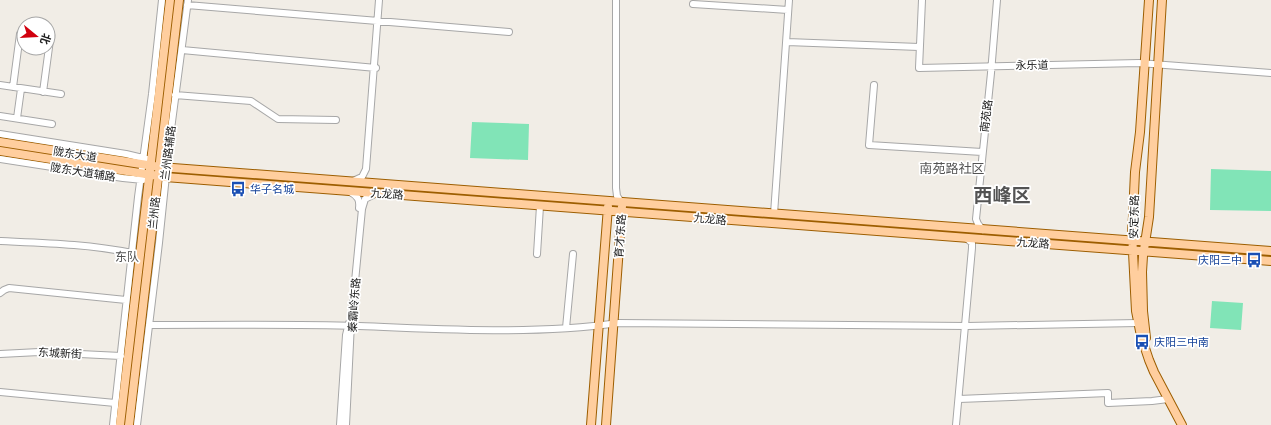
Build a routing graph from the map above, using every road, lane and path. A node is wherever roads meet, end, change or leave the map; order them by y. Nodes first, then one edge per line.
1 (162, 0) edge
2 (170, 0) edge
3 (179, 0) edge
4 (380, 0) edge
5 (614, 0) edge
6 (789, 0) edge
7 (922, 0) edge
8 (996, 0) edge
9 (1149, 0) edge
10 (1162, 0) edge
11 (188, 2) edge
12 (693, 4) dead end
13 (788, 10) junction
14 (378, 21) junction
15 (509, 32) dead end
16 (787, 42) junction
17 (920, 48) junction
18 (182, 50) junction
19 (17, 56) edge
20 (48, 56) edge
21 (1145, 64) junction
22 (1162, 65) junction
23 (991, 66) junction
24 (375, 68) junction
25 (1271, 73) edge
26 (874, 85) dead end
27 (0, 86) edge
28 (13, 87) junction
29 (21, 88) junction
30 (43, 92) junction
31 (61, 94) dead end
32 (176, 95) junction
33 (0, 116) edge
34 (17, 118) junction
35 (336, 120) dead end
36 (52, 124) dead end
37 (0, 134) edge
38 (0, 142) edge
39 (0, 151) edge
40 (981, 152) junction
41 (0, 159) edge
42 (153, 164) junction
43 (145, 177) junction
44 (161, 177) junction
45 (352, 182) junction
46 (378, 184) junction
47 (350, 191) junction
48 (376, 193) junction
49 (610, 201) junction
50 (621, 202) junction
51 (540, 206) junction
52 (608, 210) junction
53 (622, 212) junction
54 (774, 214) junction
55 (967, 228) junction
56 (984, 230) junction
57 (966, 238) junction
58 (983, 239) junction
59 (1, 241) edge
60 (1133, 241) junction
61 (1145, 242) junction
62 (1133, 251) junction
63 (1143, 251) junction
64 (1271, 251) edge
65 (132, 252) junction
66 (537, 254) dead end
67 (573, 254) dead end
68 (1271, 261) edge
69 (0, 293) edge
70 (126, 300) junction
71 (1138, 323) junction
72 (613, 324) junction
73 (149, 325) junction
74 (350, 326) junction
75 (598, 326) junction
76 (966, 326) junction
77 (566, 328) junction
78 (0, 354) edge
79 (121, 356) junction
80 (0, 392) edge
81 (960, 399) junction
82 (1168, 399) junction
83 (115, 403) junction
84 (113, 425) edge
85 (120, 425) edge
86 (129, 425) edge
87 (137, 425) edge
88 (340, 425) edge
89 (346, 425) edge
90 (591, 425) edge
91 (606, 425) edge
92 (957, 425) edge
93 (1182, 425) edge
94 (1187, 425) edge

1 - 42 street
2 - 42 main road, 兰州路
3 - 42 main road, 兰州路
4 - 14 street
5 - 49 street, 育才东路
5 - 50 street, 育才东路
6 - 13 street
7 - 17 street
8 - 23 street, 南苑路
9 - 21 main road, 安定东路
10 - 22 main road, 安定东路
11 - 14 street
11 - 18 street, 兰州路辅路
12 - 13 street
13 - 16 street
14 - 15 street
14 - 24 street
16 - 17 street
16 - 54 street
17 - 23 street, 永乐道
18 - 24 street
18 - 32 street, 兰州路辅路
19 - 28 street
20 - 30 street
21 - 22 street, 永乐道
21 - 23 street, 永乐道
21 - 60 main road, 安定东路
22 - 25 street, 永乐道
22 - 61 main road, 安定东路
23 - 40 street, 南苑路
24 - 45 street
24 - 46 street
26 - 40 street
27 - 28 street
28 - 29 street
29 - 30 street
29 - 34 street
30 - 31 street
32 - 35 street
32 - 42 street, 兰州路辅路
33 - 34 street
34 - 36 street
37 - 42 street
38 - 42 main road, 陇东大道
39 - 43 main road, 陇东大道
40 - 55 street, 南苑路
40 - 56 street, 南苑路
41 - 43 street, 陇东大道辅路
42 - 43 main road, 兰州路
42 - 44 main road, 兰州路
42 - 45 main road, 九龙路
43 - 44 main road, 九龙路
43 - 65 street
43 - 85 main road, 兰州路
44 - 47 main road, 九龙路
44 - 73 street, 兰州路辅路
44 - 86 main road, 兰州路
45 - 46 main road, 九龙路
46 - 49 main road, 九龙路
47 - 48 main road, 九龙路
47 - 74 street, 秦霸岭东路
48 - 51 main road, 九龙路
48 - 74 street, 秦霸岭东路
49 - 50 main road, 九龙路
49 - 52 main road, 育才东路
50 - 53 main road, 育才东路
50 - 54 main road, 九龙路
51 - 52 main road, 九龙路
51 - 66 street
52 - 53 main road, 九龙路
52 - 75 main road, 育才东路
53 - 57 main road, 九龙路
53 - 72 main road, 育才东路
54 - 55 main road, 九龙路
55 - 56 main road, 九龙路
56 - 60 main road, 九龙路
57 - 58 main road, 九龙路
57 - 76 street
58 - 62 main road, 九龙路
58 - 76 street
59 - 65 street
60 - 61 main road, 九龙路
60 - 62 main road, 安定东路
61 - 63 main road, 安定东路
61 - 64 main road, 九龙路
62 - 63 main road, 九龙路
62 - 71 main road, 安定东路
63 - 68 main road, 九龙路
63 - 94 main road, 安定东路
65 - 70 street
67 - 77 street
69 - 70 street
70 - 79 street
71 - 76 street
71 - 82 main road, 安定东路
72 - 75 street
72 - 76 street
72 - 91 main road, 育才东路
73 - 74 street
73 - 87 street, 兰州路辅路
74 - 77 street
74 - 88 street, 秦霸岭东路
74 - 89 street, 秦霸岭东路
75 - 77 street
75 - 90 main road, 育才东路
76 - 81 street
78 - 79 street, 东城新街
79 - 83 street
80 - 83 street
81 - 82 street
81 - 92 street
82 - 93 main road, 安定东路
83 - 84 street

